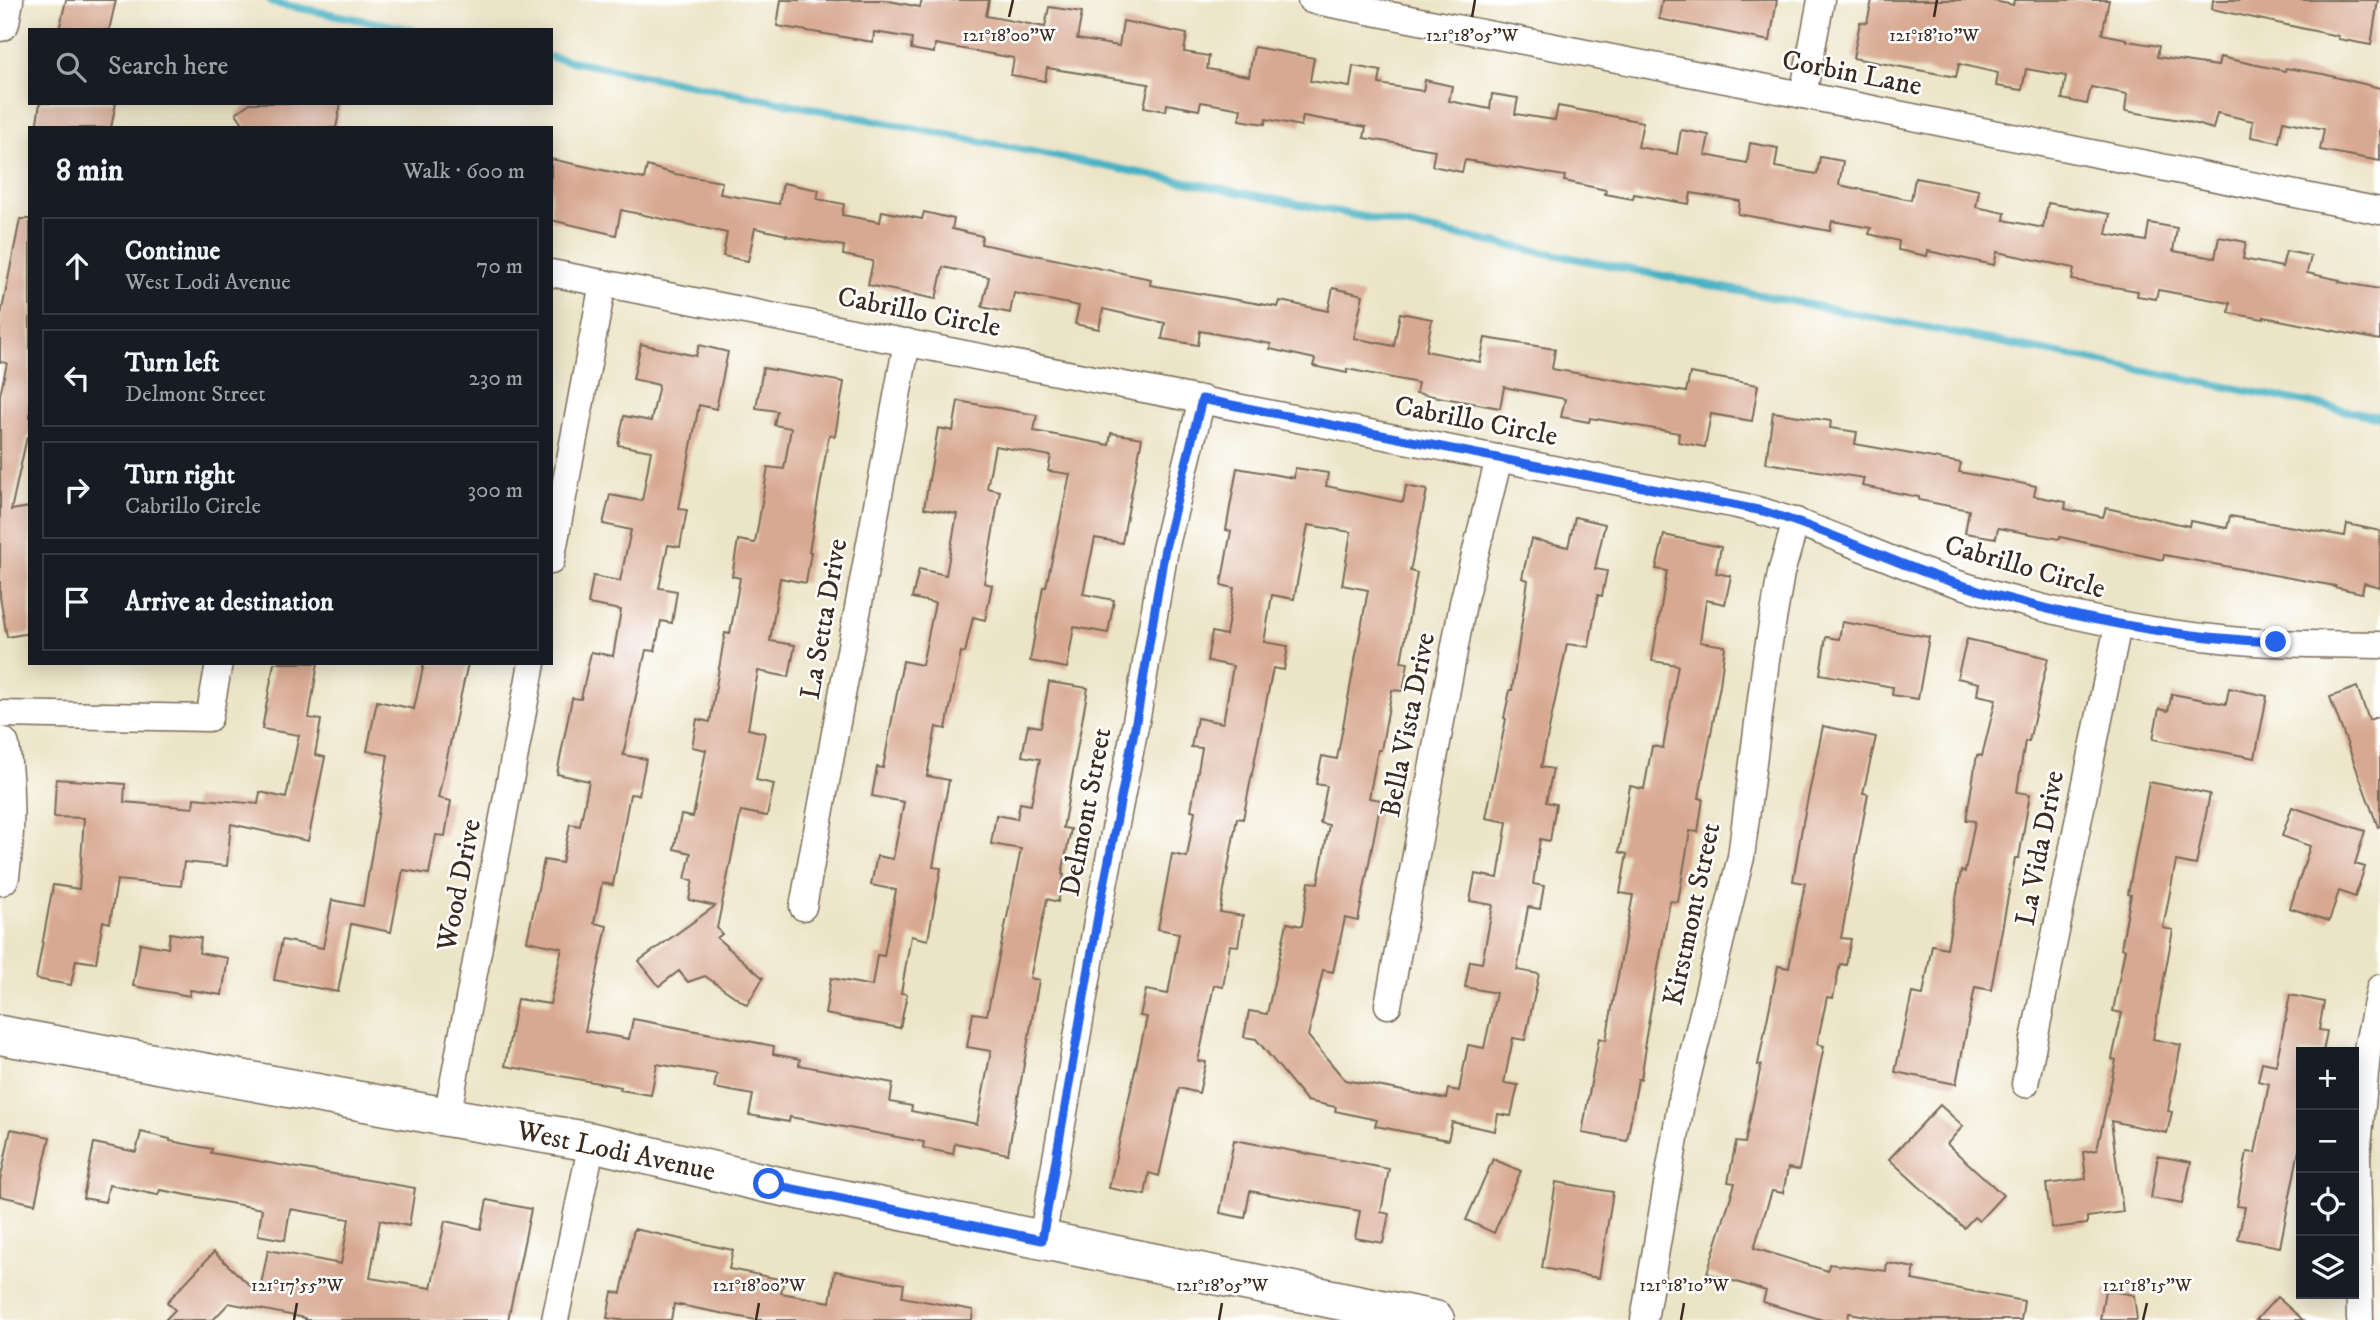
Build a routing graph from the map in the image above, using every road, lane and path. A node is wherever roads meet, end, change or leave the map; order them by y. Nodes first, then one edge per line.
1 (4, 0) edge
2 (1311, 0) edge
3 (1821, 0) edge
4 (0, 22) edge
5 (1802, 95) junction
6 (2380, 211) edge
7 (553, 273) edge
8 (603, 284) junction
9 (906, 342) junction
10 (1202, 399) junction
11 (1499, 458) junction
12 (1796, 521) junction
13 (553, 550) edge
14 (2118, 625) junction
15 (2380, 645) edge
16 (219, 665) edge
17 (532, 665) edge
18 (0, 714) edge
19 (0, 746) edge
20 (0, 876) edge
21 (803, 907) dead end
22 (2380, 988) edge
23 (1388, 1005) dead end
24 (0, 1035) edge
25 (2025, 1084) dead end
26 (447, 1118) junction
27 (592, 1142) junction
28 (1042, 1240) junction
29 (555, 1320) edge
30 (1435, 1320) edge
31 (1644, 1320) edge
32 (2360, 1320) edge

1 - 4 main road
2 - 5 street, Corbin Lane
3 - 5 street
5 - 6 street, Corbin Lane
7 - 8 street, Cabrillo Circle
8 - 9 street, Cabrillo Circle
8 - 13 street
9 - 10 street, Cabrillo Circle
9 - 21 street, La Setta Drive
10 - 11 street, Cabrillo Circle
10 - 28 street, Delmont Street
11 - 12 street, Cabrillo Circle
11 - 23 street, Bella Vista Drive
12 - 14 street, Cabrillo Circle
12 - 31 street, Kirstmont Street
14 - 15 street, Cabrillo Circle
14 - 25 street, La Vida Drive
16 - 18 street
17 - 26 street, Wood Drive
19 - 20 main road
22 - 32 street
24 - 26 main road, West Lodi Avenue
26 - 27 main road, West Lodi Avenue
27 - 28 main road, West Lodi Avenue
27 - 29 street
28 - 30 main road, West Lodi Avenue

